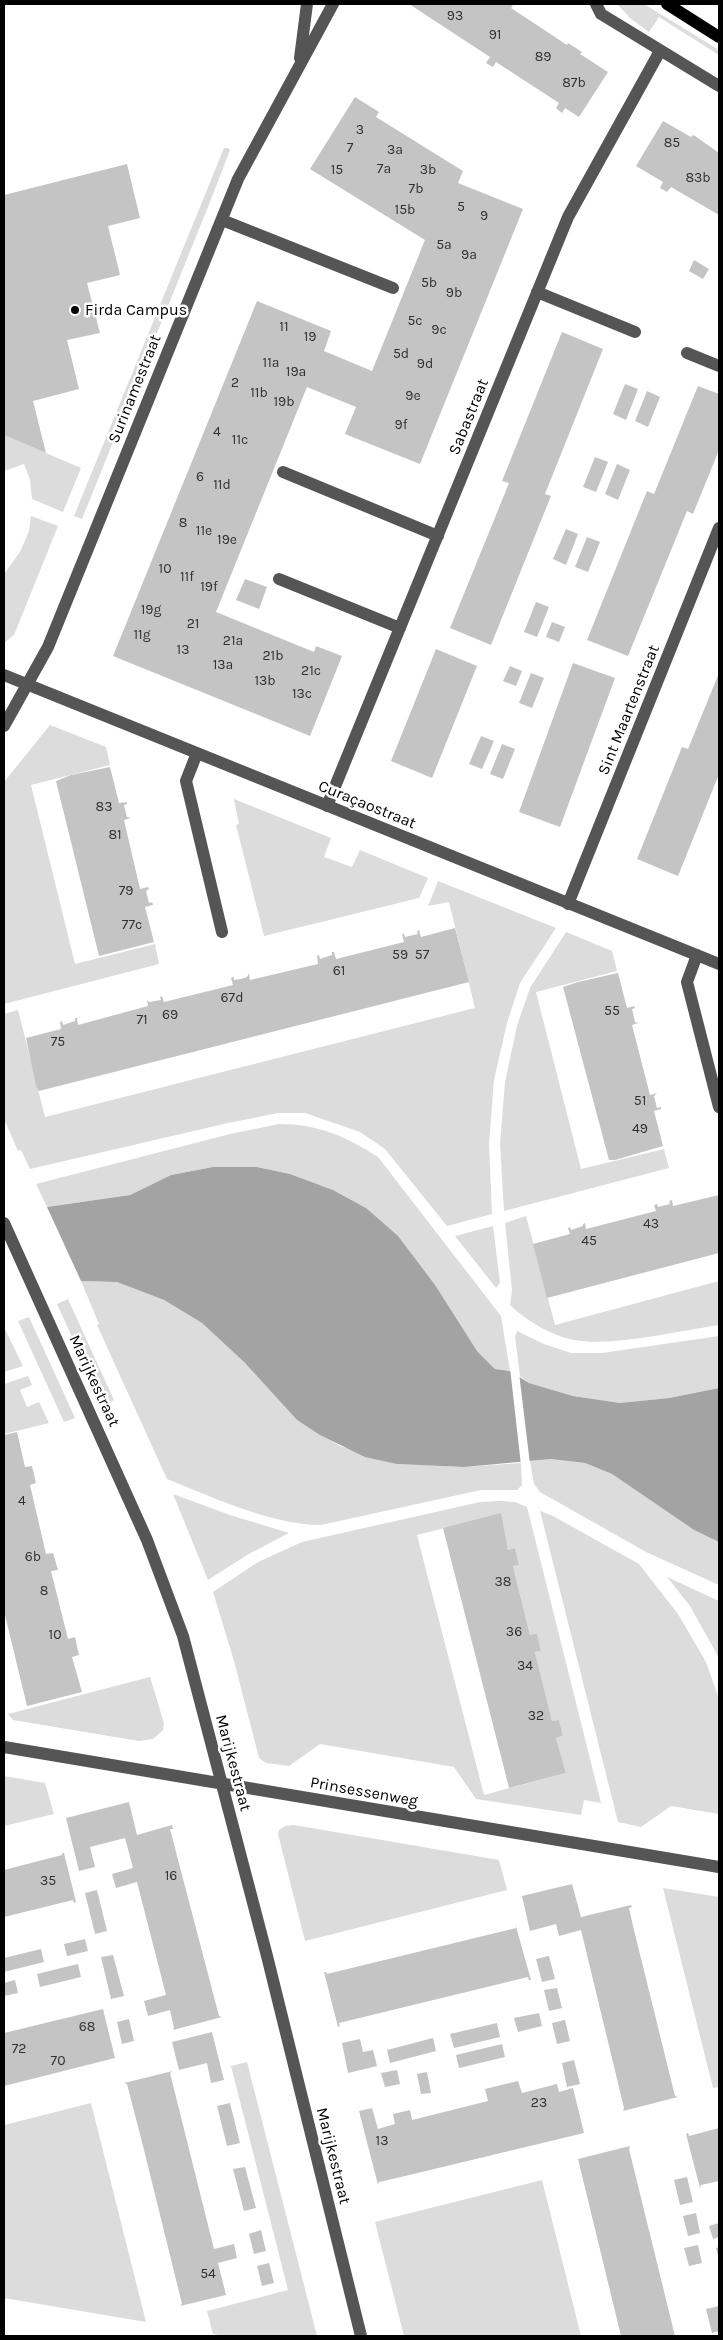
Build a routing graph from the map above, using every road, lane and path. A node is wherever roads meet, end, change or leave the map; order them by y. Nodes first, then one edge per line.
1 (308, 4) edge
2 (332, 4) edge
3 (596, 4) edge
4 (667, 4) edge
5 (719, 36) edge
6 (660, 50) junction
7 (299, 66) junction
8 (719, 86) edge
9 (222, 220) junction
10 (392, 288) dead end
11 (537, 292) junction
12 (635, 332) dead end
13 (686, 353) dead end
14 (719, 366) edge
15 (282, 472) dead end
16 (719, 528) edge
17 (438, 536) junction
18 (279, 579) dead end
19 (400, 628) junction
20 (4, 675) edge
21 (27, 685) junction
22 (4, 726) edge
23 (197, 753) junction
24 (327, 806) junction
25 (568, 904) junction
26 (222, 932) dead end
27 (697, 955) junction
28 (719, 964) edge
29 (719, 1107) edge
30 (4, 1223) edge
31 (4, 1747) edge
32 (222, 1784) junction
33 (719, 1867) edge
34 (361, 2336) edge

1 - 7 street, Surinamestraat
2 - 7 street, Surinamestraat
3 - 6 street
4 - 5 main road
6 - 8 street
6 - 11 street, Sabastraat
7 - 9 street, Surinamestraat
9 - 10 street
9 - 21 street, Surinamestraat
11 - 12 street
11 - 17 street, Sabastraat
13 - 14 street
15 - 17 street
16 - 25 street, Sint Maartenstraat
17 - 19 street, Sabastraat
18 - 19 street
19 - 24 street, Sabastraat
20 - 21 street, Curaçaostraat
21 - 22 street, Surinamestraat
21 - 23 street, Curaçaostraat
23 - 24 street, Curaçaostraat
23 - 26 street
24 - 25 street, Curaçaostraat
25 - 27 street, Curaçaostraat
27 - 28 street, Curaçaostraat
27 - 29 street
30 - 32 street, Marijkestraat
31 - 32 street, Prinsessenweg
32 - 33 street, Prinsessenweg
32 - 34 street, Marijkestraat

